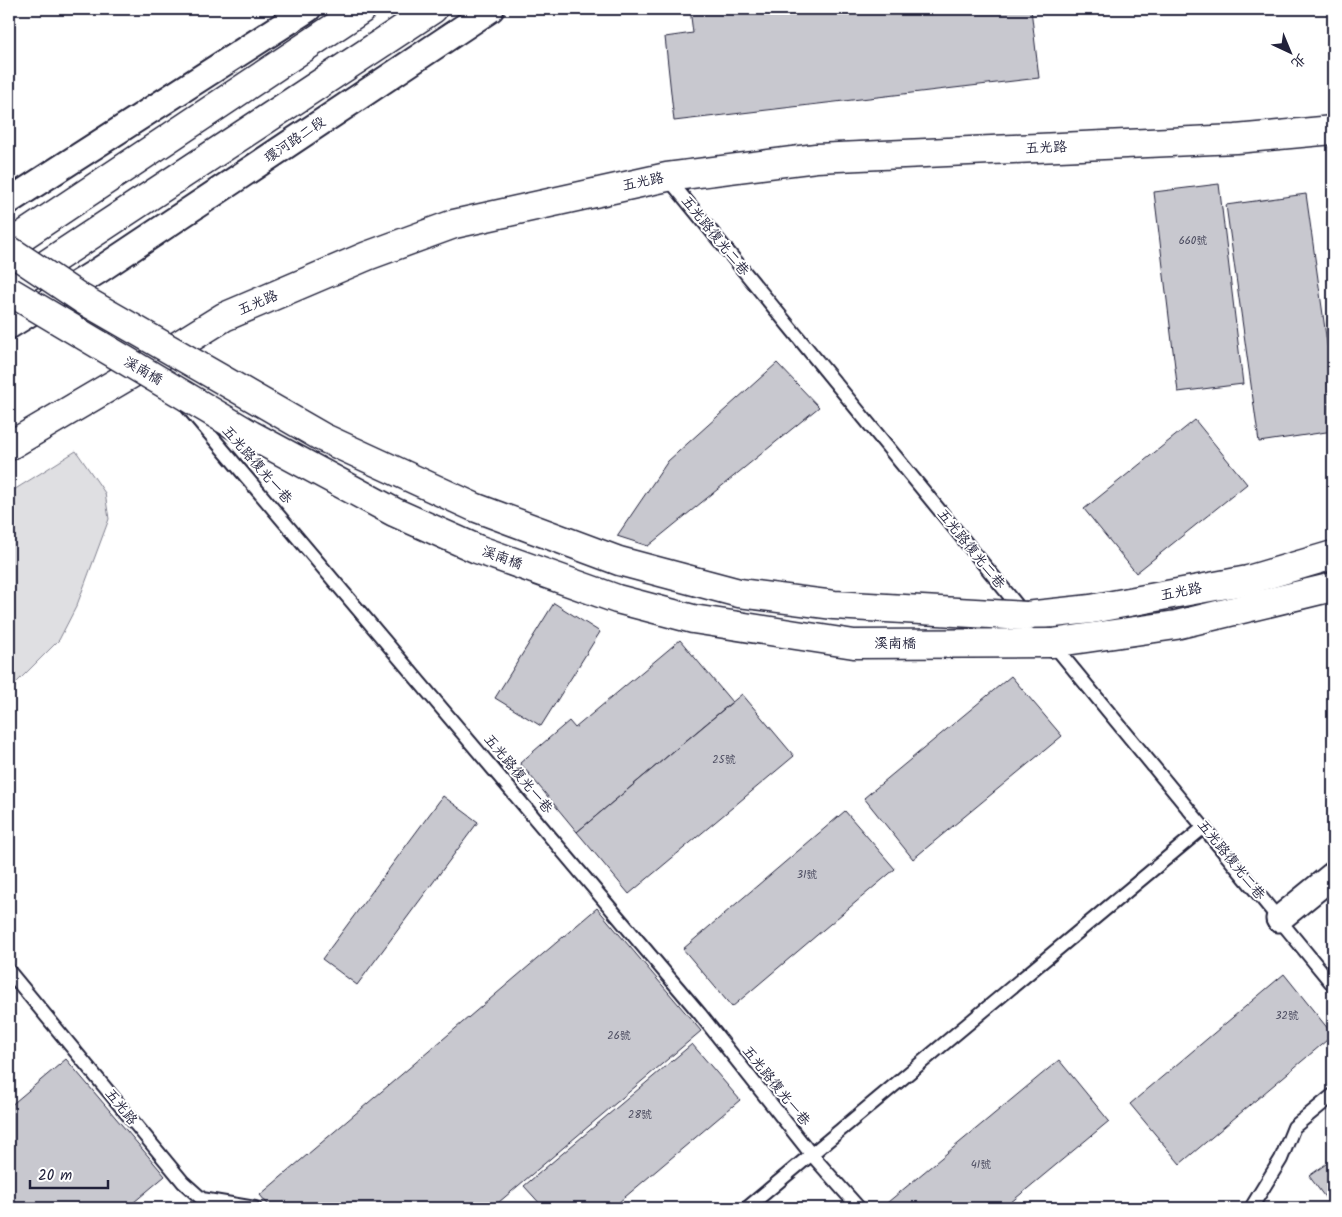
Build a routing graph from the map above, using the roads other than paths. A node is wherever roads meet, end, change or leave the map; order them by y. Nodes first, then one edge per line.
1 (308, 9) edge
2 (362, 9) edge
3 (433, 9) edge
4 (491, 9) edge
5 (1333, 130) edge
6 (667, 177) junction
7 (9, 201) edge
8 (9, 245) edge
9 (9, 250) edge
10 (9, 290) edge
11 (9, 326) edge
12 (150, 363) junction
13 (9, 446) edge
14 (1333, 555) edge
15 (1333, 587) edge
16 (1026, 616) junction
17 (1052, 643) junction
18 (1204, 827) junction
19 (1333, 875) edge
20 (1279, 919) junction
21 (9, 971) edge
22 (1333, 985) edge
23 (1333, 1095) edge
24 (812, 1154) junction
25 (255, 1208) edge
26 (747, 1208) edge
27 (859, 1208) edge
28 (1251, 1208) edge

1 - 7 street
2 - 8 main road
3 - 10 main road
4 - 11 street, 環河路二段
5 - 6 main road, 五光路
6 - 12 main road, 五光路
6 - 16 lane, 五光路復光二巷
9 - 16 main road, bridge
10 - 17 main road, 溪南橋, bridge
12 - 13 main road, 五光路
12 - 24 lane, 五光路復光一巷
14 - 16 main road, 五光路
15 - 17 main road
16 - 17 lane, 五光路復光二巷
17 - 18 lane, 五光路復光二巷
18 - 20 lane, 五光路復光二巷
18 - 24 lane
19 - 20 street
20 - 22 lane, 五光路復光二巷
21 - 25 lane, 五光路
23 - 28 lane
24 - 26 lane
24 - 27 lane, 五光路復光一巷

